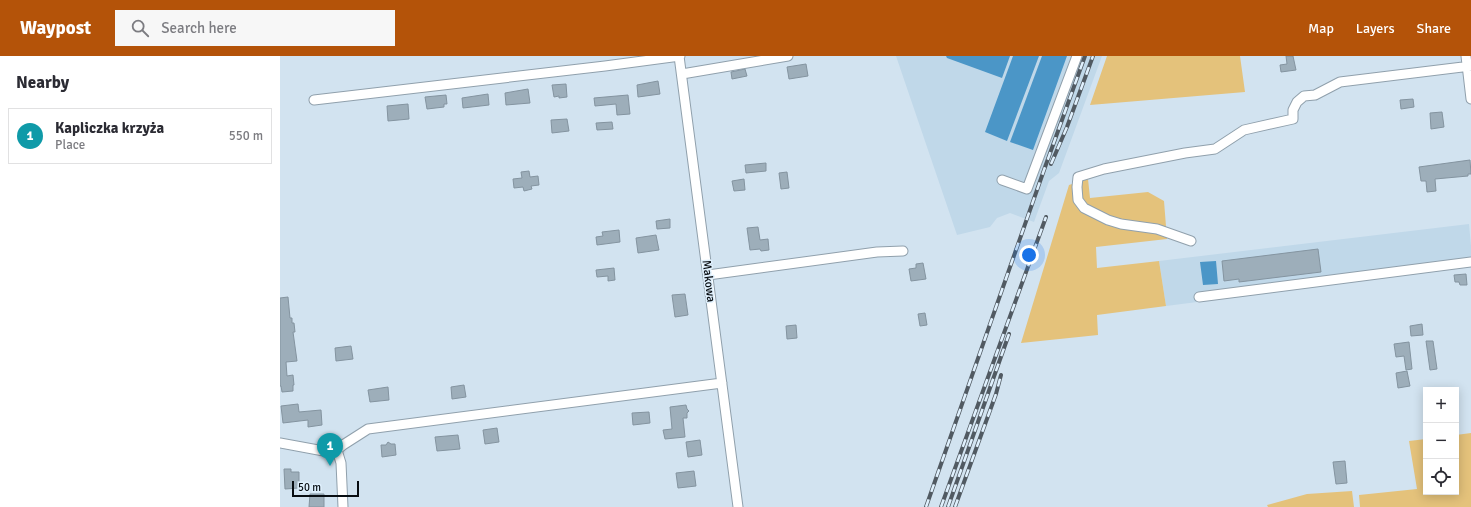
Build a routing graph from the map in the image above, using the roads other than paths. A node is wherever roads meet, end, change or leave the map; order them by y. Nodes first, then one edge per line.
1 (680, 56) edge
2 (788, 56) edge
3 (1076, 56) edge
4 (1466, 56) edge
5 (1469, 66) edge
6 (682, 74) junction
7 (1471, 99) edge
8 (314, 100) dead end
9 (1002, 180) dead end
10 (1191, 241) dead end
11 (903, 251) dead end
12 (1471, 262) edge
13 (708, 275) junction
14 (1199, 297) dead end
15 (722, 383) junction
16 (280, 443) edge
17 (337, 450) junction
18 (342, 507) edge
19 (738, 507) edge

1 - 6 street, Makowa
1 - 8 street
2 - 6 street
3 - 9 street
4 - 5 street
5 - 7 street
5 - 10 street
6 - 13 street, Makowa
11 - 13 street
12 - 14 street
13 - 15 street, Makowa
15 - 17 street
15 - 19 street, Makowa
16 - 17 street
17 - 18 street

